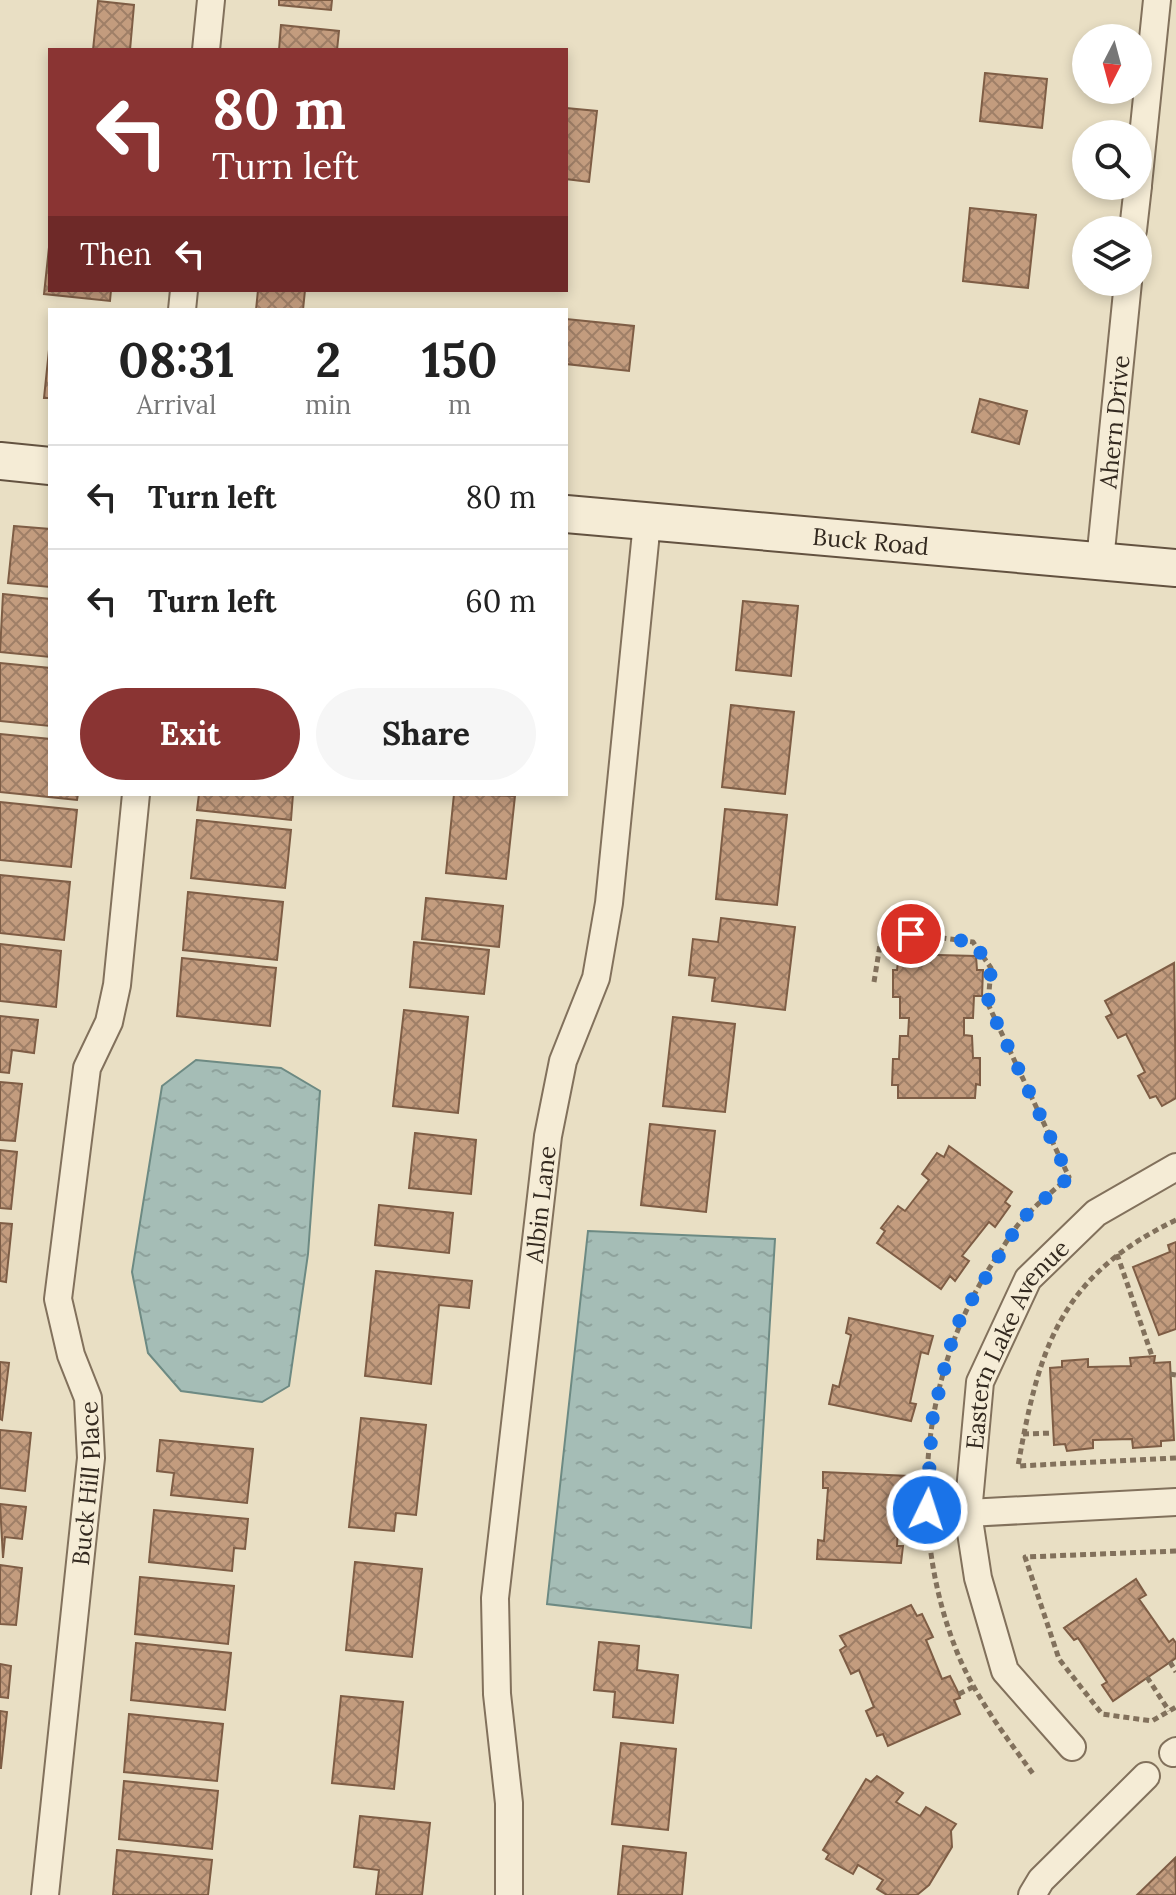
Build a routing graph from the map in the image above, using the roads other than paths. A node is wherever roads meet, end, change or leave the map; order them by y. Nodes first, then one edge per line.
1 (211, 0) edge
2 (1157, 0) edge
3 (206, 48) edge
4 (1145, 120) edge
5 (1127, 296) edge
6 (0, 461) edge
7 (48, 466) edge
8 (568, 514) edge
9 (647, 522) junction
10 (1100, 561) junction
11 (1176, 568) edge
12 (136, 796) edge
13 (1176, 1167) edge
14 (1176, 1502) edge
15 (968, 1513) junction
16 (1072, 1747) dead end
17 (1146, 1776) dead end
18 (45, 1895) edge
19 (509, 1895) edge
20 (1032, 1895) edge

1 - 3 street
2 - 4 street
5 - 10 street, Ahern Drive
6 - 7 street
8 - 9 street, Buck Road
9 - 10 street, Buck Road
9 - 19 street, Albin Lane
10 - 11 street, Buck Road
12 - 18 street, Buck Hill Place
13 - 15 street, Eastern Lake Avenue
14 - 15 street
15 - 16 street, Eastern Lake Avenue
17 - 20 street

